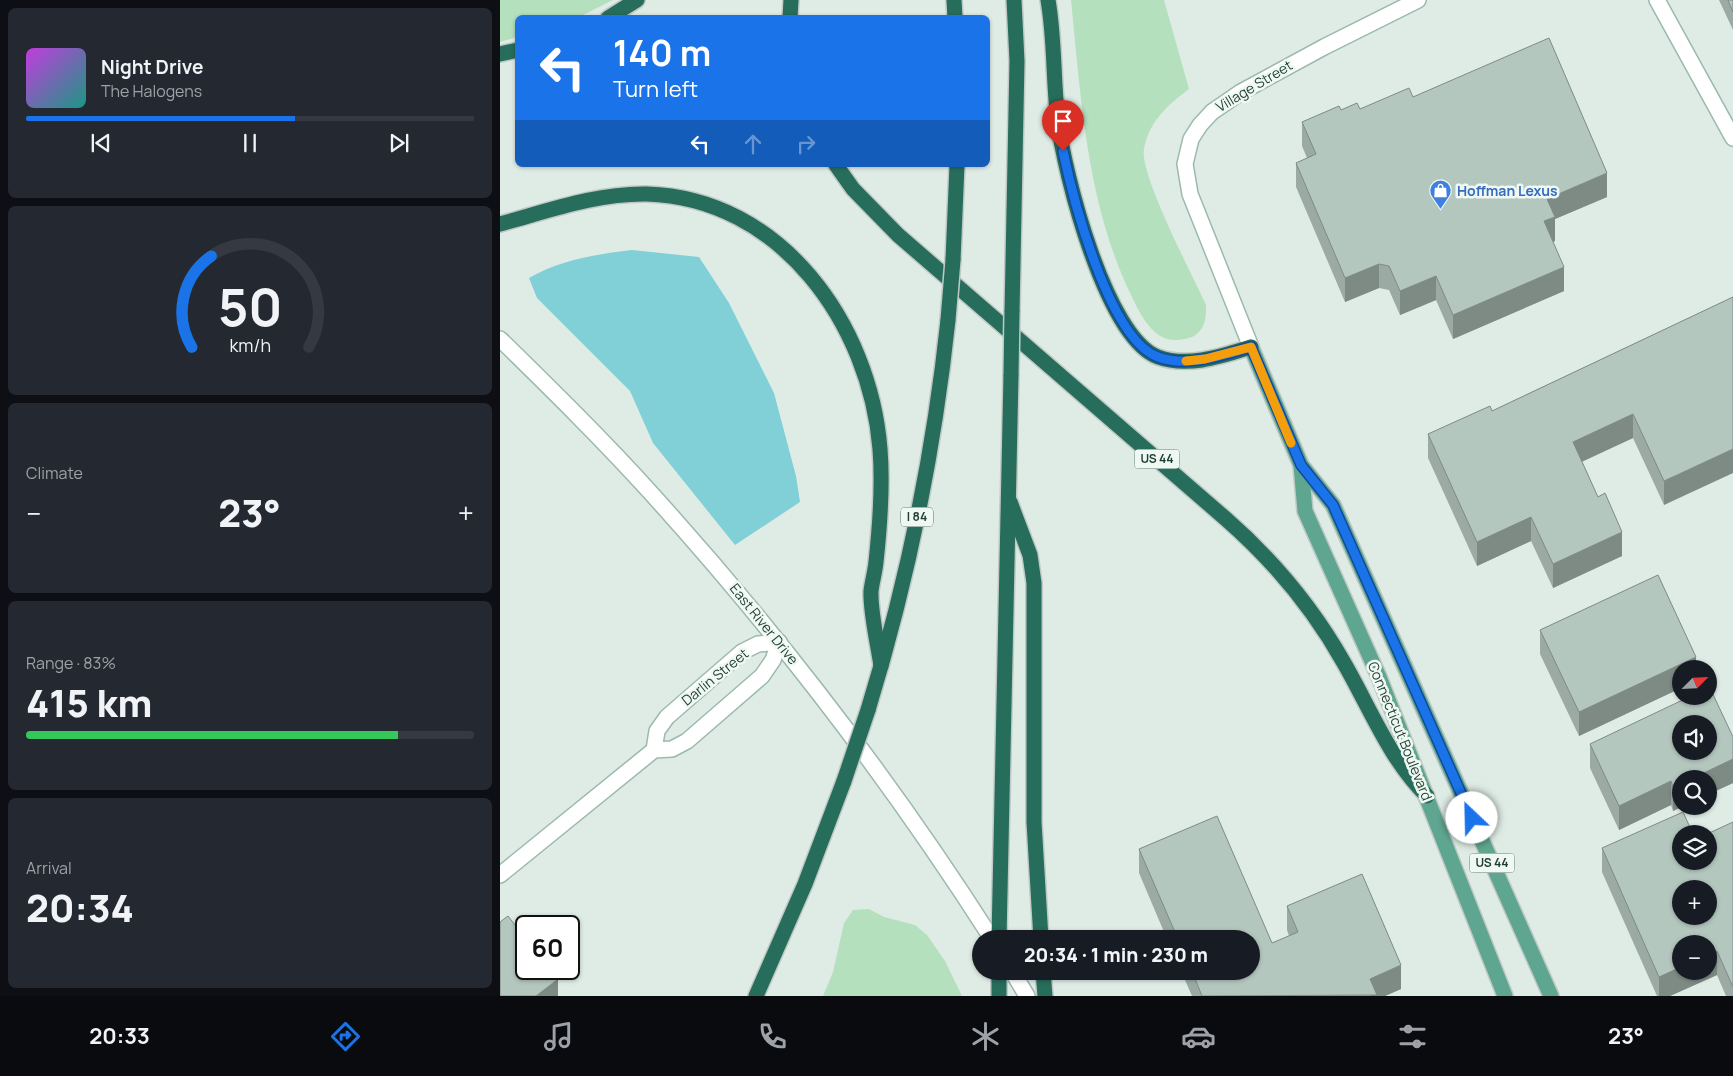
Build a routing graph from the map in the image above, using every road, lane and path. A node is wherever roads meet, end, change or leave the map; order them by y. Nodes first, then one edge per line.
1 (638, 0) edge
2 (791, 0) edge
3 (954, 0) edge
4 (1014, 0) edge
5 (1048, 0) edge
6 (1418, 0) edge
7 (1657, 0) edge
8 (613, 15) edge
9 (790, 15) edge
10 (955, 15) edge
11 (515, 51) edge
12 (500, 54) edge
13 (1733, 138) edge
14 (838, 167) edge
15 (957, 167) edge
16 (500, 224) edge
17 (500, 338) edge
18 (1251, 347) junction
19 (1301, 465) junction
20 (1008, 498) junction
21 (779, 642) junction
22 (881, 666) junction
23 (654, 750) junction
24 (1427, 796) junction
25 (500, 875) edge
26 (986, 930) edge
27 (999, 930) edge
28 (1040, 930) edge
29 (999, 980) edge
30 (1017, 980) edge
31 (1044, 980) edge
32 (756, 996) edge
33 (999, 996) edge
34 (1027, 996) edge
35 (1045, 996) edge
36 (1505, 996) edge
37 (1551, 996) edge

1 - 8 highway
2 - 9 highway
3 - 10 highway
4 - 20 highway, bridge
5 - 18 highway
6 - 18 street, Village Street
7 - 13 street
11 - 12 highway
14 - 24 highway, US 44
15 - 22 highway, I 84, bridge
16 - 22 highway
17 - 21 street, East River Drive
18 - 19 main road, Connecticut Boulevard / US 44
19 - 24 main road, Connecticut Boulevard
19 - 37 main road, Connecticut Boulevard / US 44
20 - 27 highway
20 - 28 highway
21 - 23 street, Darlin Street
21 - 23 street, Darlin Street
21 - 26 street, East River Drive
22 - 32 highway, I 84, bridge
23 - 25 street, Darlin Street
24 - 36 main road, Connecticut Boulevard / US 44
29 - 33 highway
30 - 34 street
31 - 35 highway

